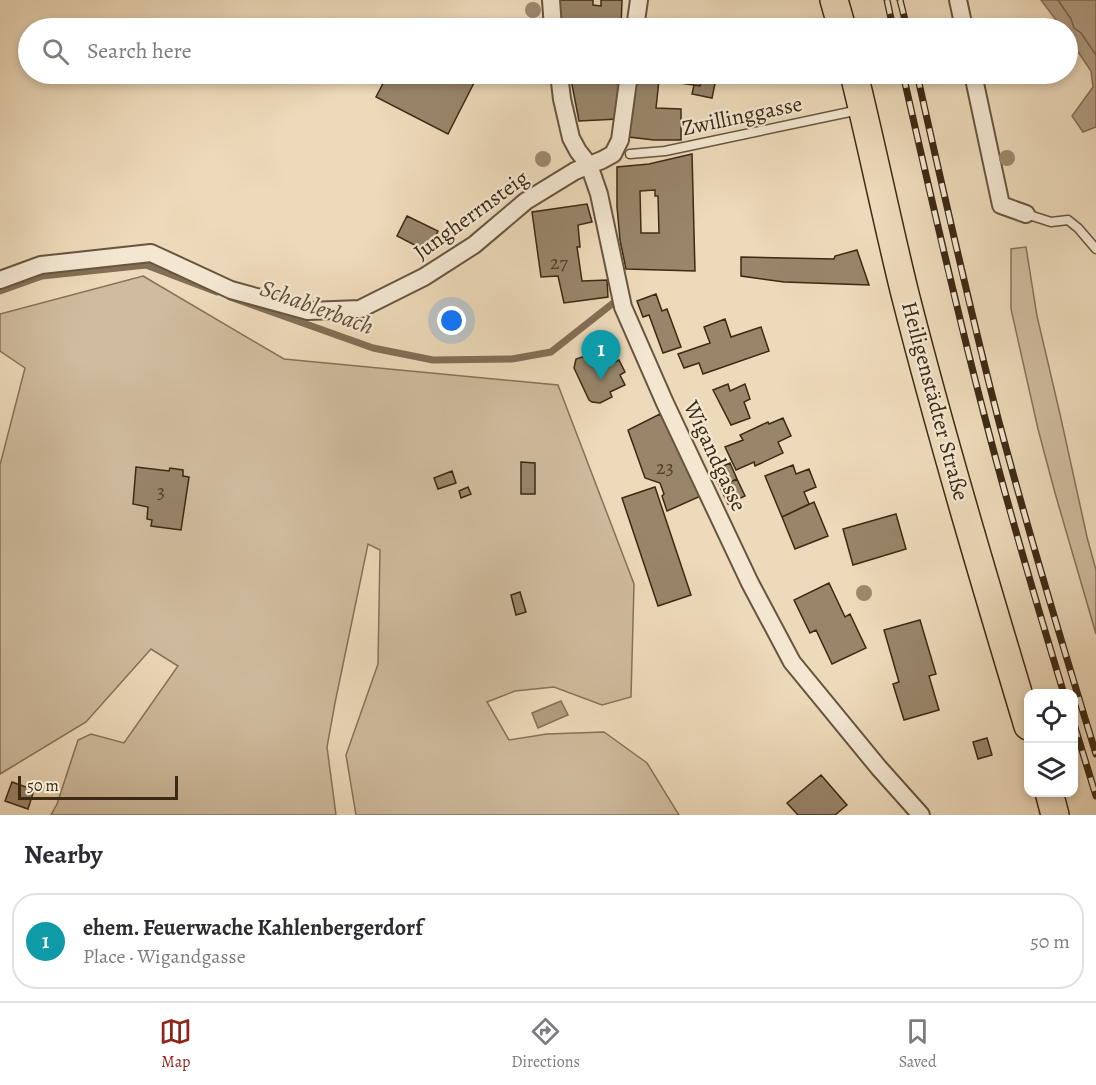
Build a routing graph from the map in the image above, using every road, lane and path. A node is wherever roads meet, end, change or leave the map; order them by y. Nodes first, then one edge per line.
1 (550, 0) edge
2 (639, 0) edge
3 (834, 0) edge
4 (958, 0) edge
5 (552, 18) edge
6 (636, 18) edge
7 (839, 18) edge
8 (962, 18) edge
9 (560, 84) edge
10 (628, 84) edge
11 (856, 84) edge
12 (976, 84) edge
13 (862, 109) junction
14 (630, 154) dead end
15 (589, 165) junction
16 (1026, 214) joint
17 (1096, 249) edge
18 (0, 280) edge
19 (1024, 709) edge
20 (1050, 797) edge
21 (921, 815) edge
22 (1055, 815) edge

1 - 5 street
2 - 6 street
3 - 7 main road
4 - 8 street
9 - 15 street, Wigandgasse
10 - 15 street, Jungherrnsteig
11 - 13 main road, Heiligenstädter Straße
12 - 16 street
13 - 14 lane, Zwillinggasse
13 - 19 main road, Heiligenstädter Straße
15 - 18 street, Jungherrnsteig
15 - 21 street, Wigandgasse
16 - 17 lane
20 - 22 main road

